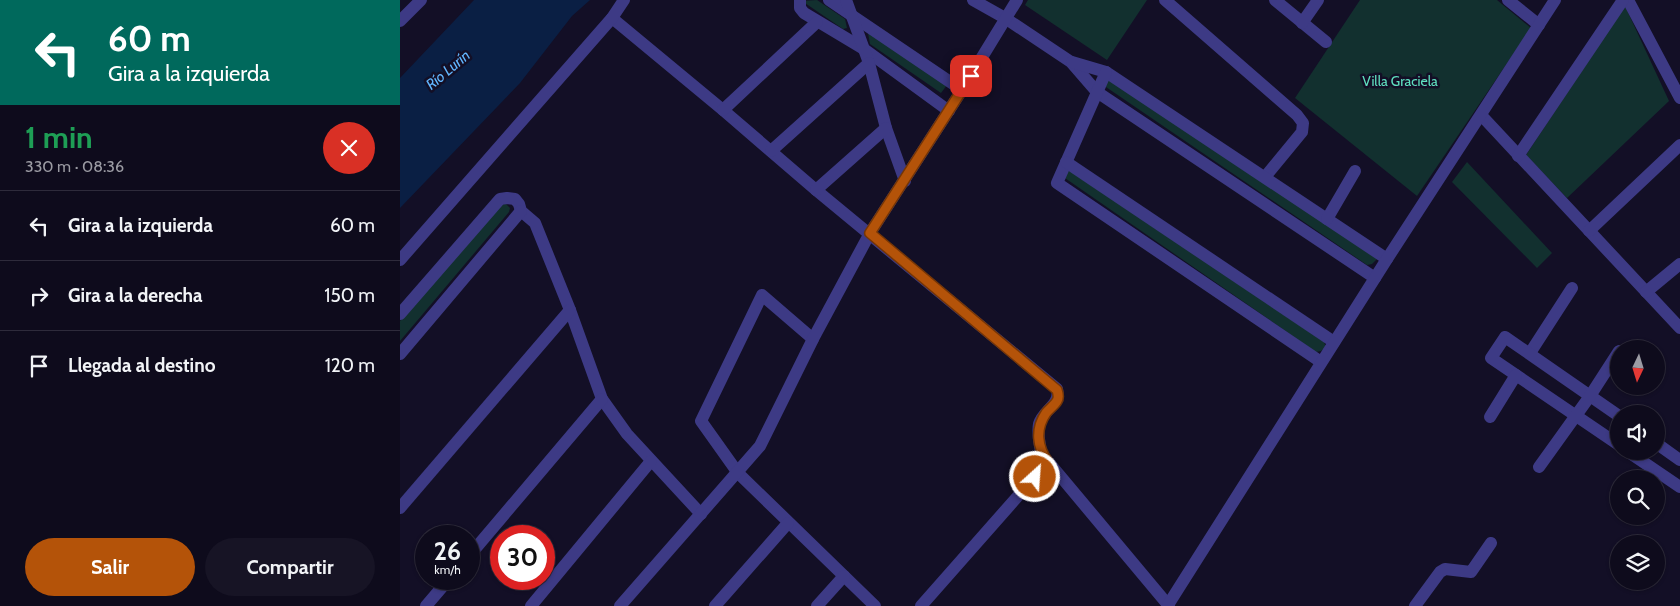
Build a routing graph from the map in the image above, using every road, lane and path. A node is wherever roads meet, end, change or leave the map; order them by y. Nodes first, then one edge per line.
1 (421, 0) edge
2 (624, 0) edge
3 (800, 0) edge
4 (829, 0) edge
5 (846, 0) edge
6 (973, 0) edge
7 (1017, 0) edge
8 (1165, 0) edge
9 (1275, 0) edge
10 (1318, 0) edge
11 (1508, 0) edge
12 (1555, 0) edge
13 (1623, 0) edge
14 (1628, 0) edge
15 (852, 16) junction
16 (612, 18) junction
17 (1005, 18) junction
18 (400, 21) edge
19 (817, 22) junction
20 (1302, 23) junction
21 (1540, 25) junction
22 (1326, 42) dead end
23 (864, 49) junction
24 (1072, 62) junction
25 (868, 63) junction
26 (1106, 72) junction
27 (962, 90) junction
28 (1097, 92) junction
29 (1680, 98) edge
30 (723, 110) junction
31 (949, 111) junction
32 (1481, 115) junction
33 (886, 128) junction
34 (1680, 145) edge
35 (771, 151) junction
36 (1518, 156) junction
37 (1066, 162) junction
38 (1355, 171) dead end
39 (1265, 177) junction
40 (904, 182) junction
41 (816, 190) junction
42 (521, 211) junction
43 (1326, 218) junction
44 (1589, 231) junction
45 (870, 233) junction
46 (1386, 259) junction
47 (400, 260) edge
48 (1680, 264) edge
49 (1375, 278) junction
50 (1572, 288) dead end
51 (1646, 292) junction
52 (570, 310) junction
53 (400, 314) edge
54 (1680, 328) edge
55 (813, 339) junction
56 (1334, 342) junction
57 (1530, 353) junction
58 (400, 354) edge
59 (1321, 362) junction
60 (1610, 365) edge
61 (1516, 376) junction
62 (1590, 396) junction
63 (602, 399) junction
64 (1610, 410) edge
65 (1575, 416) junction
66 (1490, 417) dead end
67 (1610, 439) edge
68 (1665, 449) edge
69 (1640, 460) edge
70 (1680, 460) edge
71 (651, 461) junction
72 (1048, 462) junction
73 (1539, 468) dead end
74 (738, 473) junction
75 (1680, 487) edge
76 (400, 508) edge
77 (701, 514) junction
78 (788, 523) junction
79 (480, 543) edge
80 (1491, 543) dead end
81 (844, 576) junction
82 (440, 590) edge
83 (426, 606) edge
84 (531, 606) edge
85 (620, 606) edge
86 (715, 606) edge
87 (817, 606) edge
88 (875, 606) edge
89 (921, 606) edge
90 (1168, 606) edge
91 (1415, 606) edge

1 - 18 street
2 - 16 street
3 - 19 street
4 - 15 street
5 - 15 street
6 - 17 street
7 - 17 street
8 - 39 street
9 - 20 street
10 - 20 street
11 - 21 street
12 - 21 street
13 - 36 street
14 - 29 street
15 - 23 street
15 - 27 street
16 - 30 street
16 - 47 street
17 - 24 street
17 - 27 street
19 - 23 street
19 - 30 street
20 - 22 street
21 - 32 street
23 - 25 street
23 - 31 street
24 - 26 street
24 - 28 street
25 - 33 street
25 - 35 street
26 - 28 street
26 - 39 street
27 - 31 street
28 - 37 street
28 - 49 street
30 - 35 street
31 - 40 street
32 - 36 street
32 - 46 street
33 - 40 street
33 - 41 street
34 - 44 street
35 - 41 street
36 - 44 street
37 - 56 street
37 - 59 street
38 - 43 street
39 - 43 street
40 - 45 street
41 - 45 street
42 - 52 street
42 - 53 street
42 - 58 street
43 - 46 street
44 - 51 street
45 - 55 street
45 - 72 street
46 - 49 street
48 - 51 street
49 - 56 street
50 - 57 street
51 - 54 street
52 - 63 street
52 - 76 street
55 - 74 street
55 - 74 street
56 - 59 street
57 - 61 street
57 - 62 street
59 - 90 street
60 - 62 street
61 - 65 street
61 - 66 street
62 - 64 street
62 - 65 street
63 - 71 street
63 - 79 street
65 - 67 street
65 - 73 street
68 - 70 street
69 - 75 street
71 - 77 street
71 - 84 street
72 - 89 street
72 - 90 street
74 - 77 street
74 - 78 street
77 - 85 street
78 - 81 street
78 - 86 street
80 - 91 street
81 - 87 street
81 - 88 street
82 - 83 street

